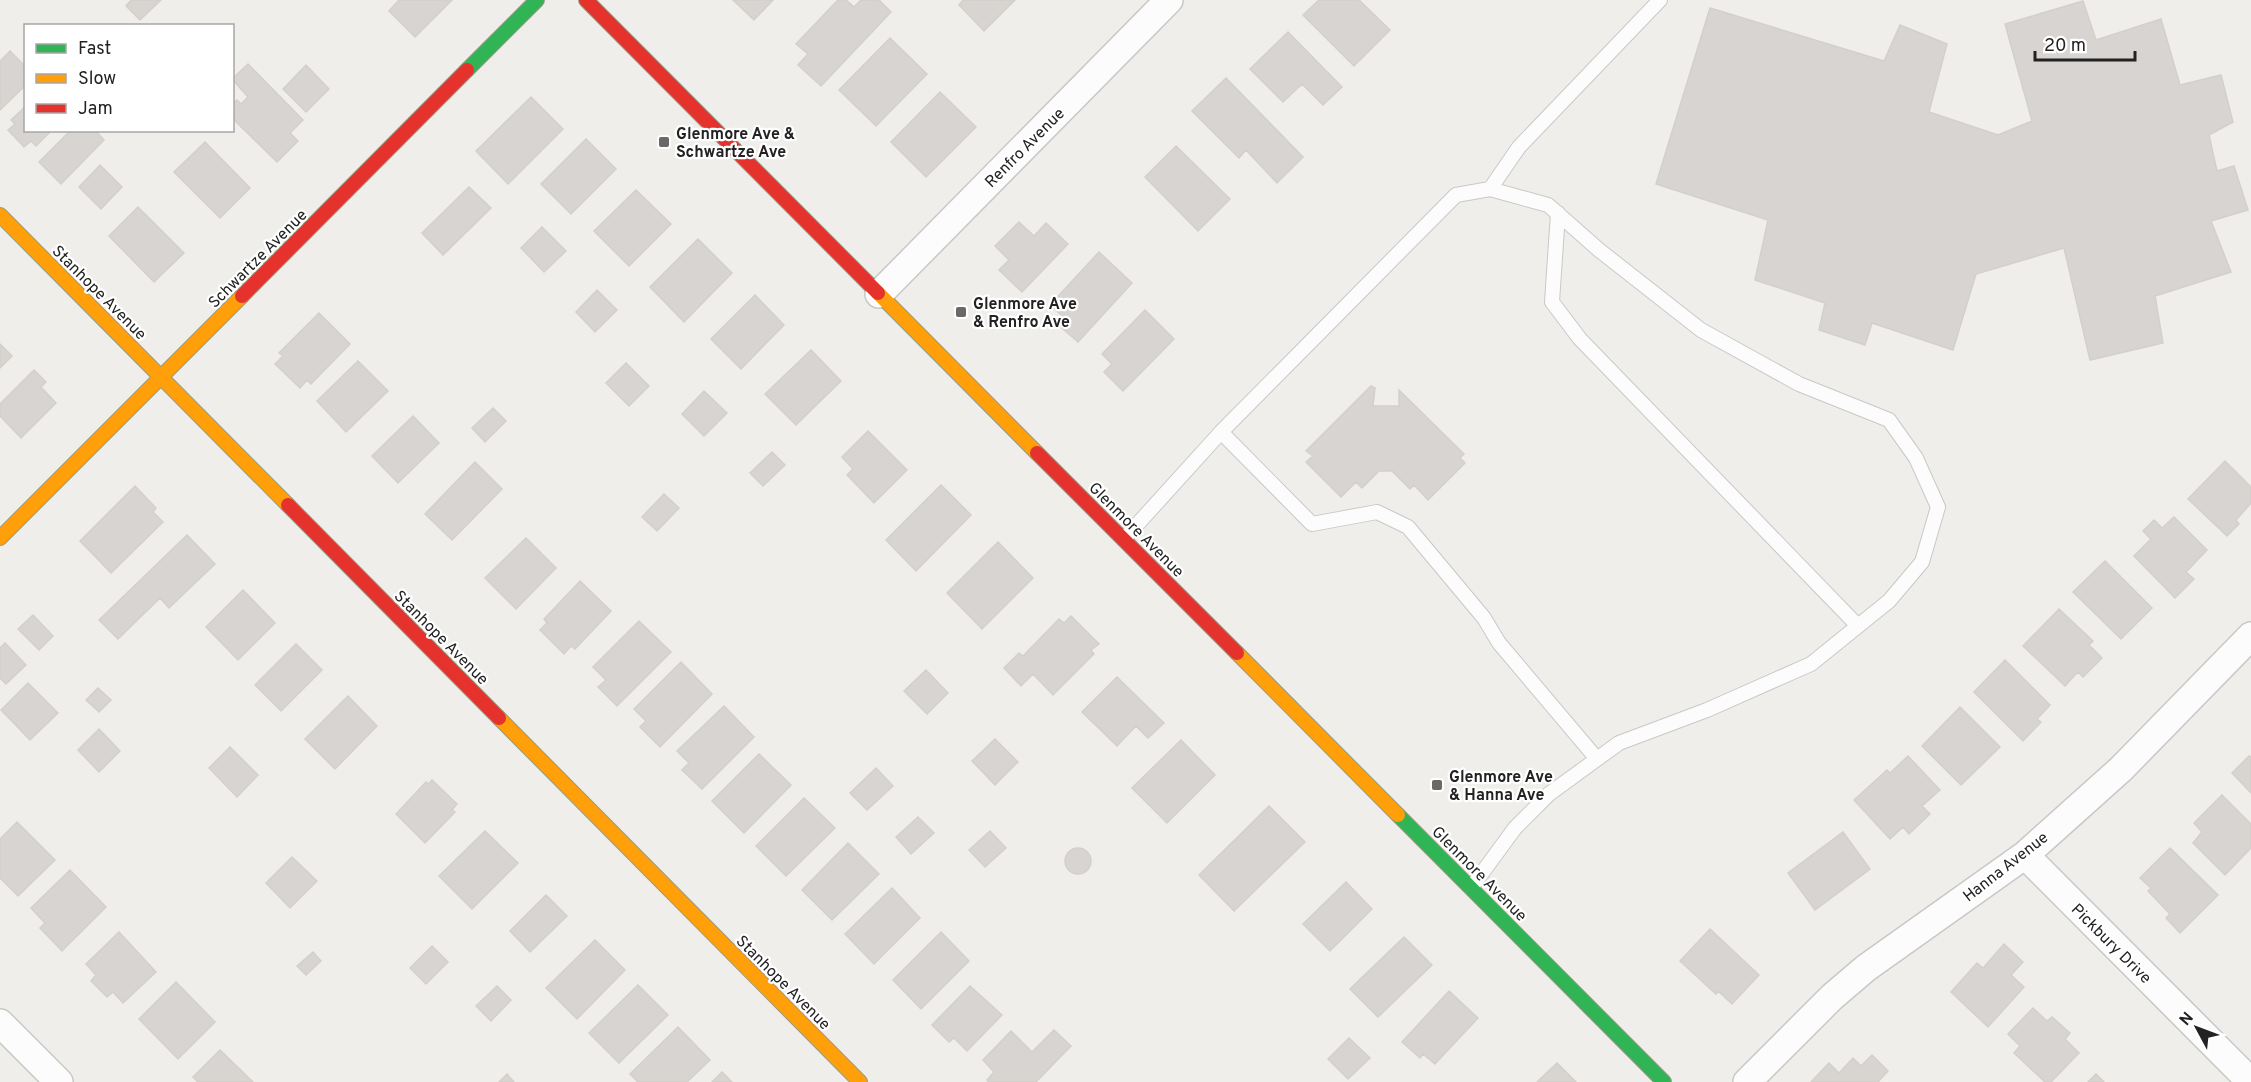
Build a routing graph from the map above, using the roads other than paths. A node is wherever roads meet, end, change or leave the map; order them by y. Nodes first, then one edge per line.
1 (537, 0) edge
2 (586, 0) edge
3 (1169, 0) edge
4 (1660, 0) edge
5 (1490, 189) junction
6 (1558, 213) junction
7 (0, 215) edge
8 (879, 294) junction
9 (161, 377) junction
10 (1221, 432) junction
11 (0, 538) edge
12 (1124, 539) junction
13 (1858, 626) junction
14 (2251, 636) edge
15 (1597, 759) junction
16 (2025, 855) junction
17 (1471, 888) junction
18 (0, 1023) edge
19 (59, 1082) edge
20 (860, 1082) edge
21 (1664, 1082) edge
22 (1747, 1082) edge
23 (2251, 1082) edge

1 - 9 street, Schwartze Avenue
2 - 8 street, Glenmore Avenue
3 - 8 street, Renfro Avenue
4 - 5 lane
5 - 6 lane
5 - 10 lane
6 - 13 lane
6 - 13 lane
7 - 9 street, Stanhope Avenue
8 - 12 street, Glenmore Avenue
9 - 11 street, Schwartze Avenue
9 - 20 street, Stanhope Avenue
10 - 12 lane
10 - 15 lane
12 - 17 street, Glenmore Avenue
13 - 15 lane
14 - 16 street, Hanna Avenue
15 - 17 lane
16 - 22 street, Hanna Avenue
16 - 23 street, Pickbury Drive
17 - 21 street, Glenmore Avenue
18 - 19 street

